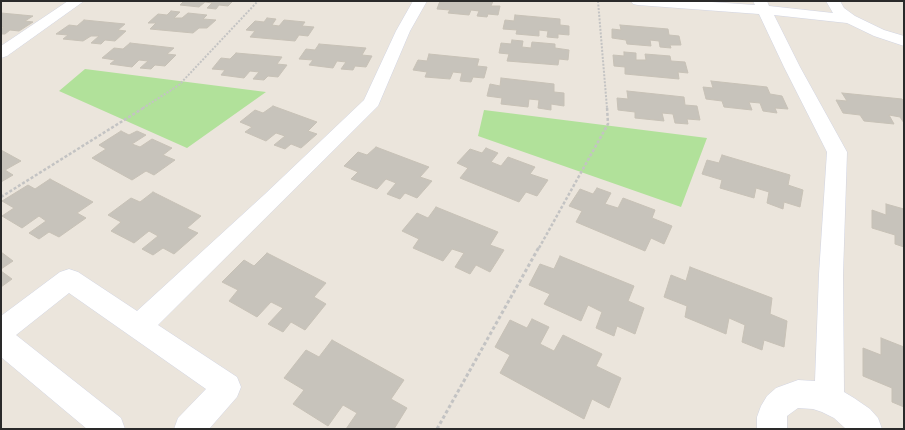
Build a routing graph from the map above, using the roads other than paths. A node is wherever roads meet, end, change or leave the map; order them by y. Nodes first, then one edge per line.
1 (77, 1) edge
2 (420, 1) edge
3 (638, 1) edge
4 (833, 1) edge
5 (762, 6) edge
6 (850, 19) junction
7 (879, 34) junction
8 (904, 41) edge
9 (904, 48) edge
10 (1, 53) edge
11 (138, 327) junction
12 (1, 331) edge
13 (1, 340) edge
14 (829, 400) junction
15 (110, 429) edge
16 (189, 429) edge
17 (772, 429) edge
18 (867, 429) edge

1 - 10 street
2 - 11 street
3 - 5 street
4 - 6 street
5 - 6 street
5 - 14 street
6 - 7 street
7 - 8 street
7 - 9 street
11 - 12 street
11 - 16 street
13 - 15 street
14 - 17 street
14 - 18 street

